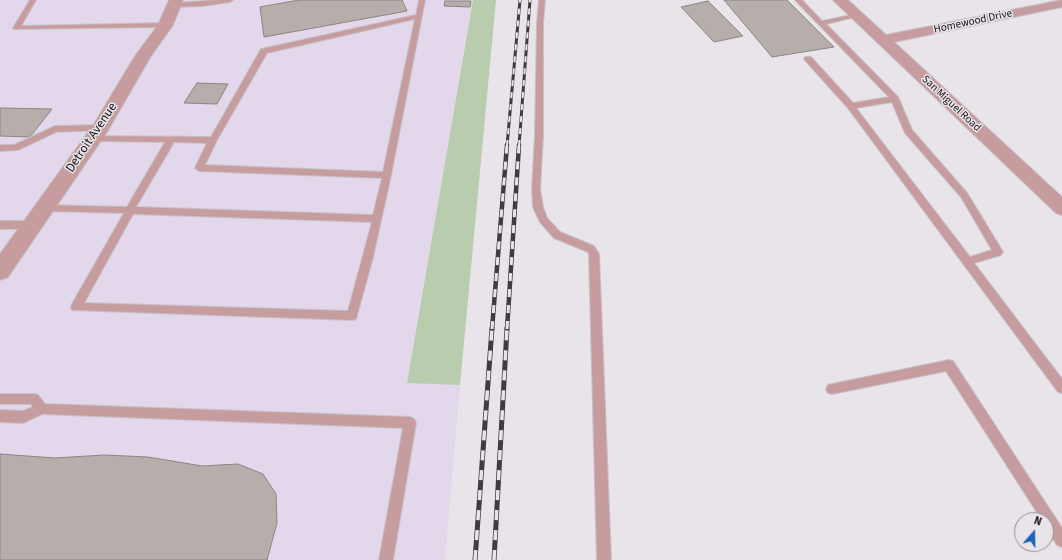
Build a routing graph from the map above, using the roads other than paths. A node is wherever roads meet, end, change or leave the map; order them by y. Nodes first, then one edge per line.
1 (33, 0) edge
2 (230, 0) edge
3 (422, 0) edge
4 (542, 0) edge
5 (798, 0) edge
6 (840, 0) edge
7 (176, 2) edge
8 (1062, 3) edge
9 (419, 16) junction
10 (856, 16) junction
11 (821, 23) junction
12 (165, 25) junction
13 (884, 40) junction
14 (808, 59) dead end
15 (894, 99) junction
16 (852, 106) junction
17 (97, 133) junction
18 (171, 139) junction
19 (213, 140) junction
20 (0, 148) edge
21 (387, 175) junction
22 (44, 208) junction
23 (1062, 208) edge
24 (130, 210) junction
25 (377, 219) junction
26 (0, 225) edge
27 (32, 225) junction
28 (967, 262) junction
29 (0, 272) edge
30 (1062, 388) edge
31 (832, 389) dead end
32 (0, 399) edge
33 (42, 409) junction
34 (0, 416) edge
35 (1062, 540) edge
36 (386, 560) edge
37 (604, 560) edge

1 - 12 lane
2 - 7 lane
3 - 9 lane
4 - 37 lane
5 - 11 lane
6 - 10 street, San Miguel Road
7 - 12 street, Detroit Avenue
8 - 13 street, Homewood Drive
9 - 19 lane
9 - 21 lane
10 - 11 lane
10 - 13 street, San Miguel Road
11 - 15 lane
12 - 17 street, Detroit Avenue
13 - 23 street, San Miguel Road
14 - 16 lane
15 - 16 lane
15 - 28 lane
16 - 28 lane
17 - 18 lane
17 - 20 lane
17 - 22 street, Detroit Avenue
18 - 19 lane
18 - 24 lane
19 - 21 lane
21 - 25 lane
22 - 24 lane
22 - 27 street, Detroit Avenue
24 - 25 lane
24 - 25 lane
26 - 27 lane
27 - 29 street, Detroit Avenue
28 - 30 lane
31 - 35 lane
32 - 33 lane
33 - 34 lane
33 - 36 lane

